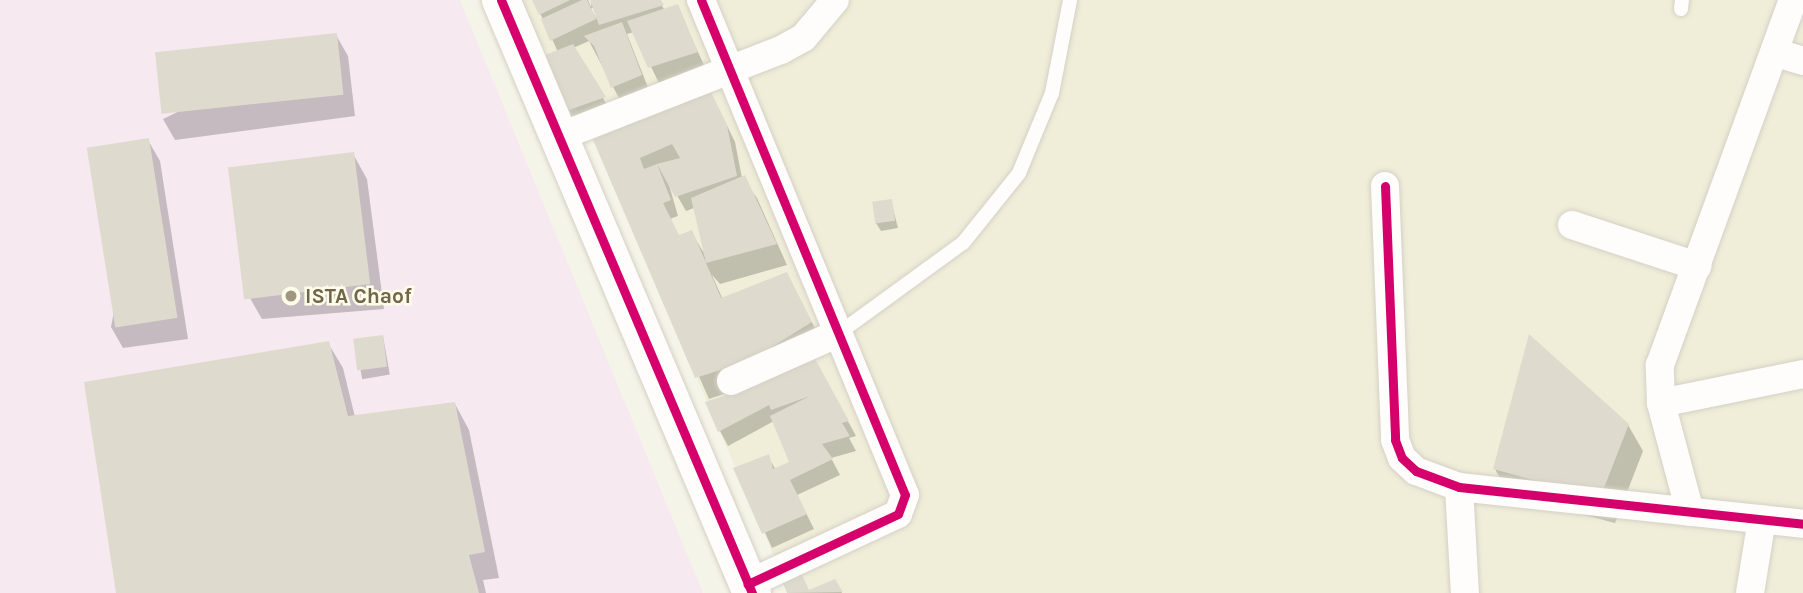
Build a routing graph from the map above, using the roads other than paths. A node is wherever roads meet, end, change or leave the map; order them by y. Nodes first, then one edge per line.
1 (501, 0) edge
2 (701, 0) edge
3 (835, 0) edge
4 (1070, 0) edge
5 (1793, 0) edge
6 (1790, 57) edge
7 (733, 70) junction
8 (556, 138) junction
9 (1385, 186) dead end
10 (1572, 225) dead end
11 (1697, 266) junction
12 (839, 333) junction
13 (1803, 373) edge
14 (731, 381) dead end
15 (1661, 403) junction
16 (1459, 487) junction
17 (1690, 512) junction
18 (1762, 519) junction
19 (1803, 524) edge
20 (750, 589) edge
21 (1465, 593) edge
22 (1750, 593) edge

1 - 8 street
2 - 7 street
3 - 7 street
4 - 12 lane
5 - 6 street
6 - 11 street
7 - 8 street
7 - 12 street
8 - 20 street
9 - 16 street
10 - 11 street
11 - 15 street
12 - 14 street
12 - 20 street
13 - 15 street
15 - 17 street
16 - 17 street
16 - 21 street
17 - 18 street
18 - 19 street
18 - 22 street

